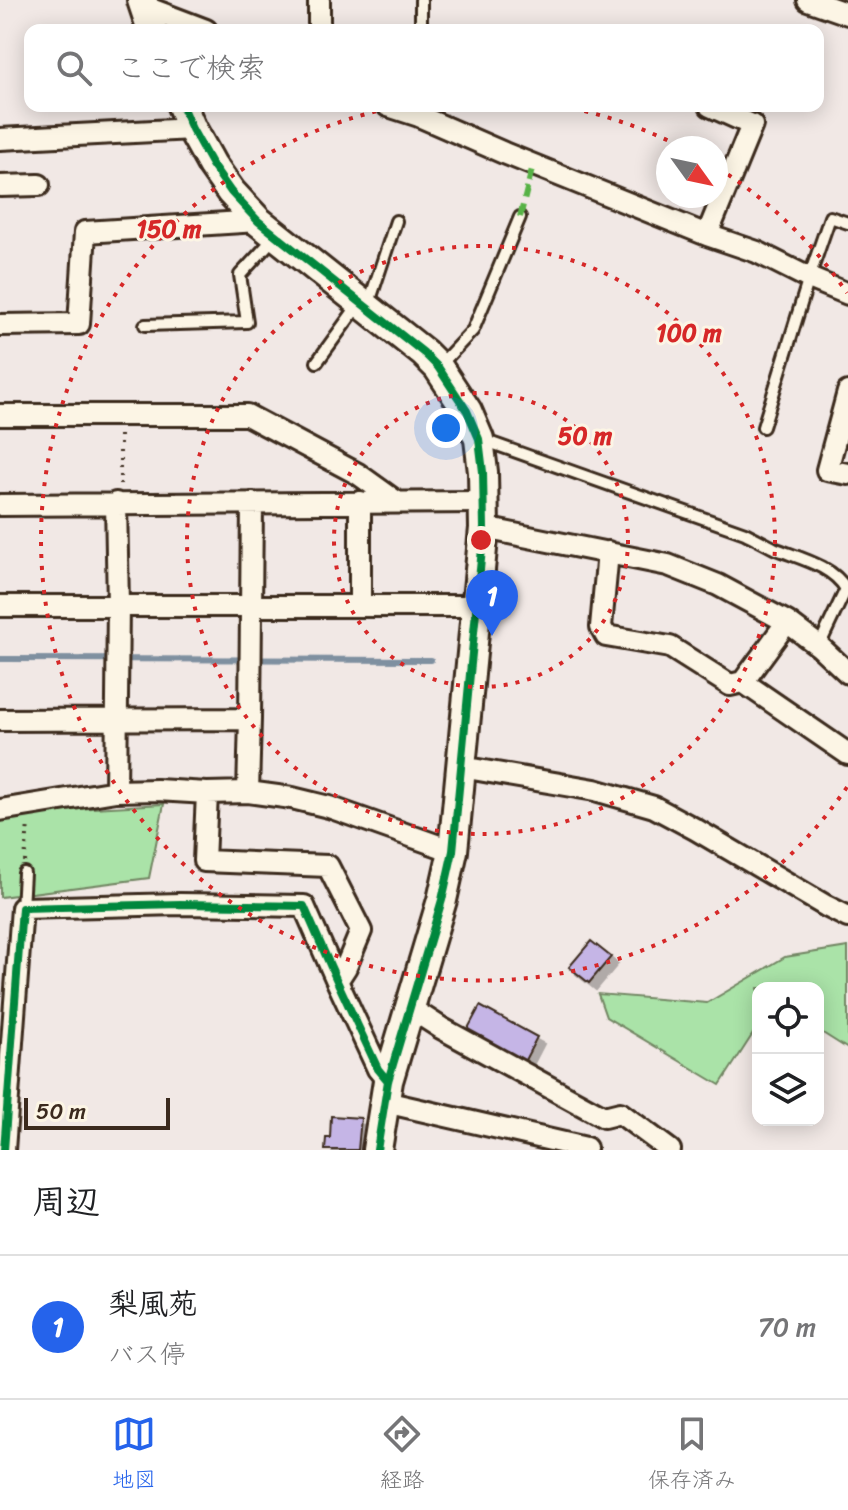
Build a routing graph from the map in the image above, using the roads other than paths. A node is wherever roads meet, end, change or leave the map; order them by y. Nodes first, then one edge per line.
1 (319, 0) edge
2 (421, 0) edge
3 (808, 0) edge
4 (146, 12) edge
5 (848, 14) edge
6 (186, 24) edge
7 (319, 24) edge
8 (421, 24) edge
9 (421, 112) edge
10 (723, 112) edge
11 (187, 118) edge
12 (0, 139) edge
13 (39, 185) dead end
14 (0, 186) edge
15 (520, 217) dead end
16 (396, 221) dead end
17 (848, 223) edge
18 (268, 228) junction
19 (707, 235) junction
20 (809, 278) junction
21 (848, 294) edge
22 (364, 306) junction
23 (0, 325) edge
24 (145, 325) dead end
25 (317, 362) dead end
26 (438, 367) junction
27 (848, 392) edge
28 (0, 415) edge
29 (763, 427) dead end
30 (479, 439) junction
31 (848, 474) edge
32 (360, 502) junction
33 (397, 502) junction
34 (116, 503) junction
35 (252, 503) junction
36 (0, 505) edge
37 (483, 515) junction
38 (608, 552) junction
39 (118, 605) junction
40 (360, 605) junction
41 (0, 606) edge
42 (250, 606) junction
43 (477, 606) junction
44 (787, 622) junction
45 (819, 646) junction
46 (848, 673) edge
47 (743, 682) junction
48 (250, 719) junction
49 (0, 720) edge
50 (116, 720) junction
51 (848, 754) edge
52 (461, 767) junction
53 (116, 791) junction
54 (248, 792) junction
55 (207, 793) junction
56 (0, 810) edge
57 (453, 851) junction
58 (24, 873) road end
59 (22, 908) junction
60 (848, 917) edge
61 (337, 981) junction
62 (410, 1008) junction
63 (387, 1092) junction
64 (604, 1117) junction
65 (586, 1149) edge
66 (4, 1150) edge
67 (377, 1150) edge
68 (670, 1150) edge

1 - 7 street
2 - 8 lane
3 - 5 street
4 - 6 street
9 - 19 street
10 - 19 street
11 - 12 street
11 - 18 street
13 - 14 street
15 - 26 lane
16 - 22 lane
17 - 20 lane
18 - 22 street
18 - 23 street
18 - 24 lane
19 - 20 street
20 - 21 street
20 - 29 lane
22 - 25 lane
22 - 26 street
26 - 30 street
27 - 31 street
28 - 33 street
30 - 37 street
30 - 45 lane
32 - 33 street
32 - 35 street
32 - 40 street
33 - 37 street
34 - 35 street
34 - 36 street
34 - 39 street
35 - 42 street
37 - 38 street
37 - 43 street
38 - 44 street
38 - 47 street
39 - 41 street
39 - 42 street
39 - 50 street
40 - 42 street
40 - 43 street
42 - 48 street
43 - 52 street
44 - 45 street
44 - 47 street
45 - 46 street
47 - 51 street
48 - 50 street
48 - 54 street
49 - 50 street
50 - 53 street
52 - 57 street
52 - 60 street
53 - 55 street
53 - 56 street
54 - 55 street
54 - 57 street
55 - 61 street
57 - 62 street
58 - 59 lane
59 - 61 street
59 - 66 street
61 - 63 street
62 - 63 street
62 - 64 street
63 - 65 street
63 - 67 street
64 - 65 street
64 - 68 street

